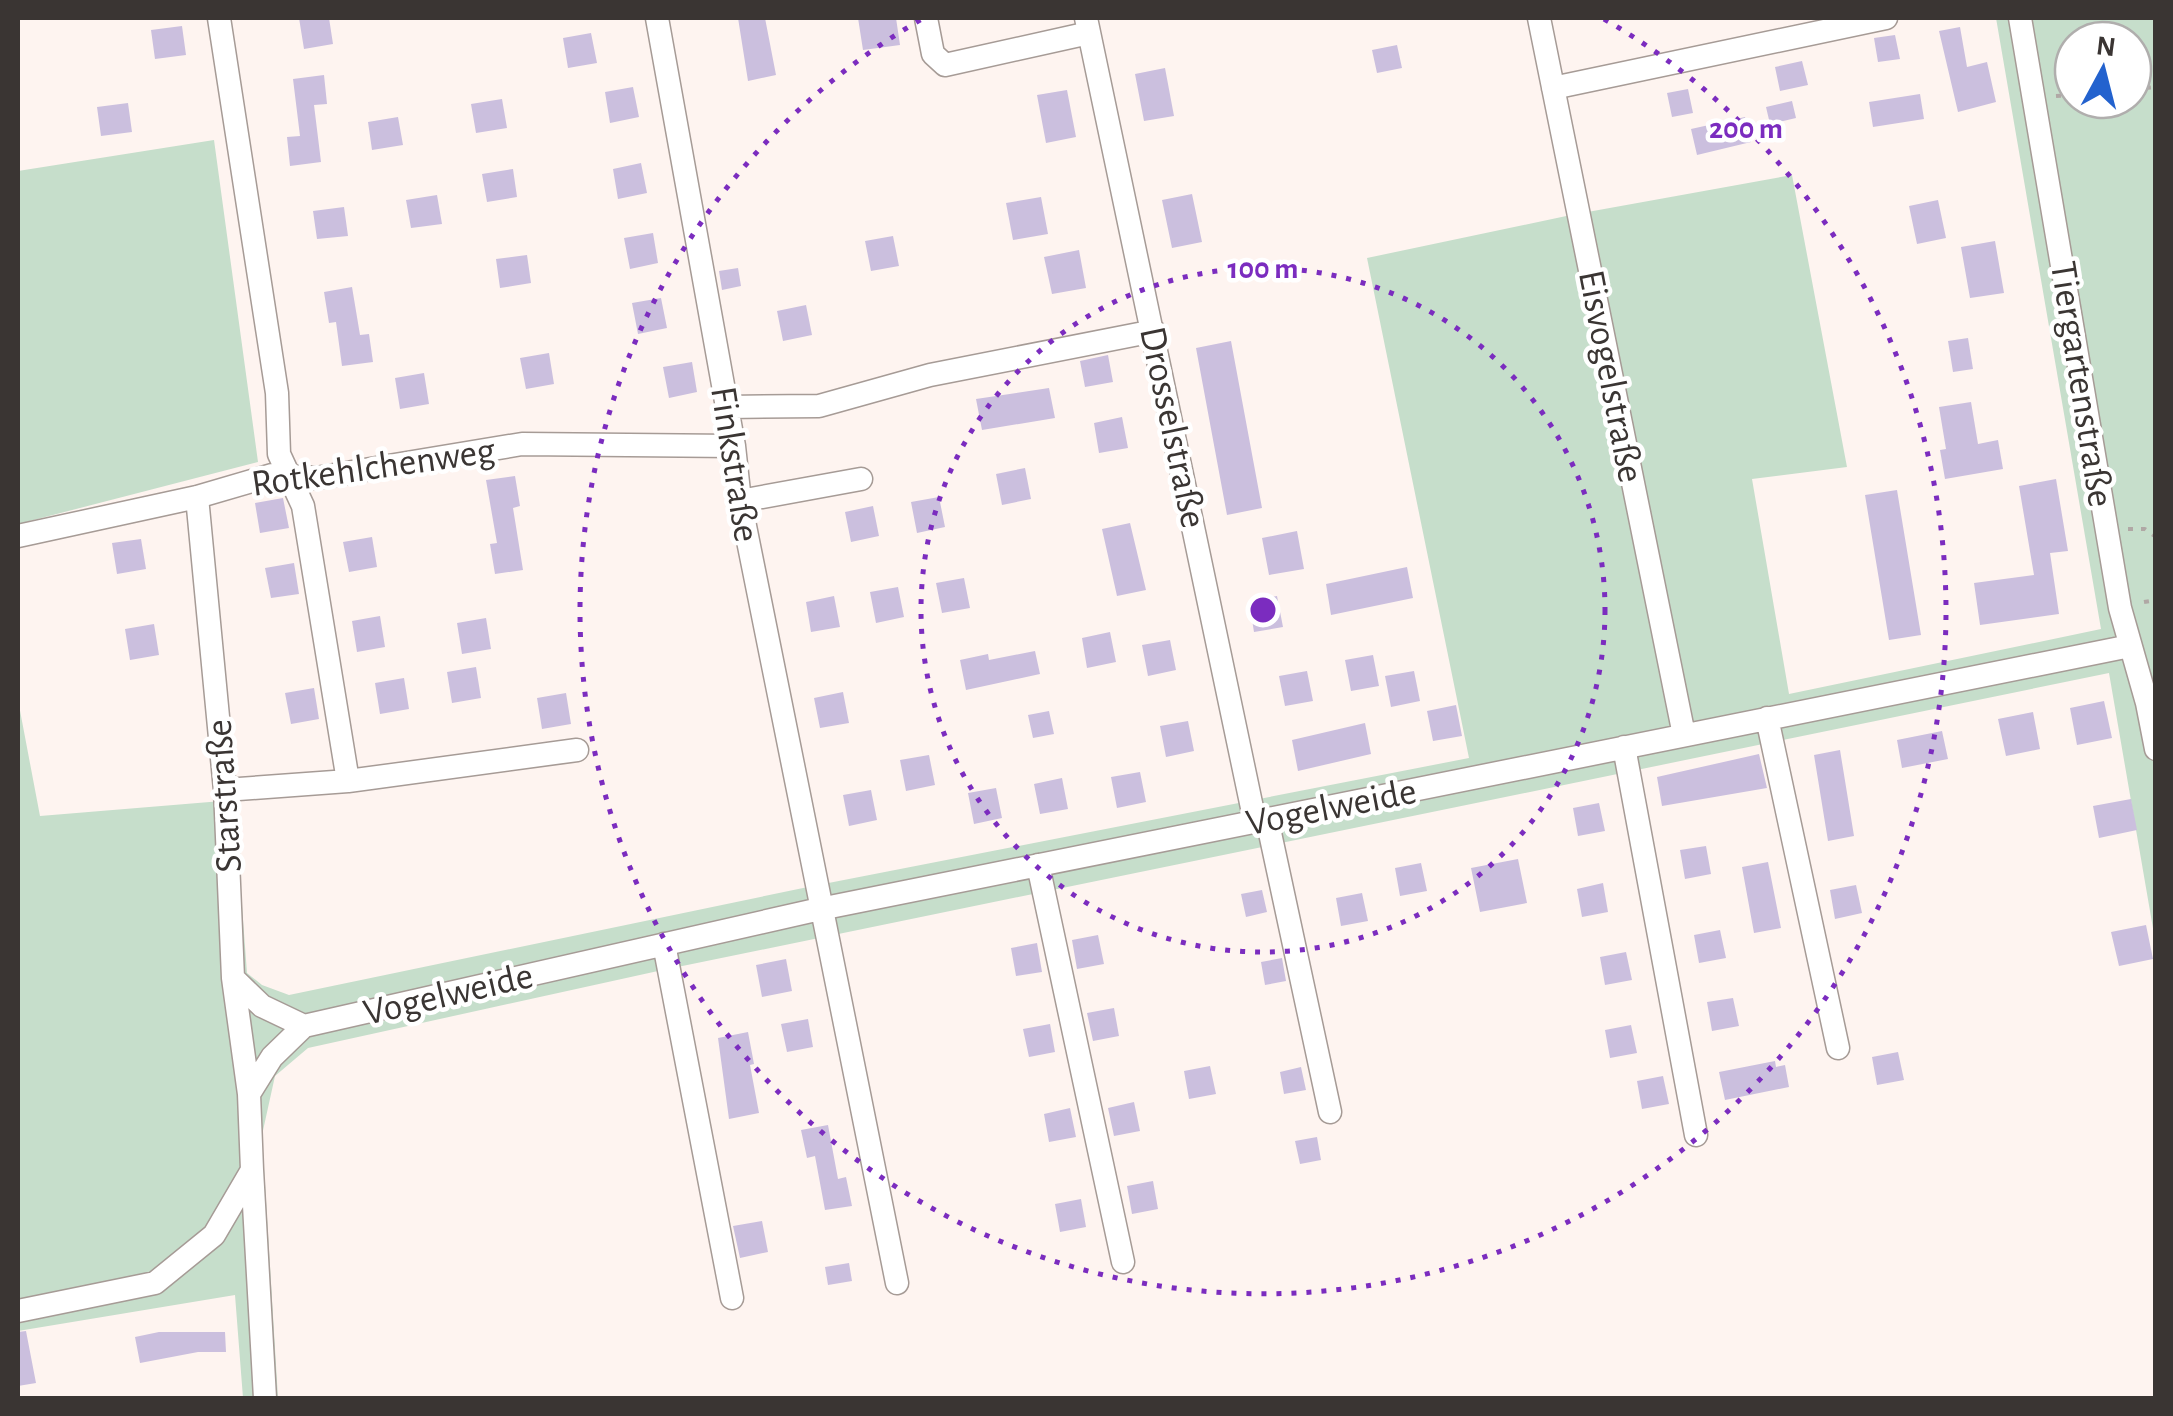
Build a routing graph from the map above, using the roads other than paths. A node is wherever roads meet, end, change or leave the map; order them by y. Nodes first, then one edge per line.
1 (220, 18) edge
2 (657, 18) edge
3 (926, 18) edge
4 (1540, 18) edge
5 (1886, 18) edge
6 (2020, 18) edge
7 (1088, 25) edge
8 (1554, 88) junction
9 (1154, 331) junction
10 (727, 406) junction
11 (734, 446) junction
12 (290, 477) junction
13 (861, 479) dead end
14 (196, 497) junction
15 (740, 501) junction
16 (18, 536) edge
17 (2130, 646) junction
18 (2151, 707) edge
19 (1767, 718) junction
20 (1684, 735) junction
21 (1624, 747) junction
22 (2156, 749) edge
23 (577, 750) dead end
24 (348, 781) junction
25 (225, 790) junction
26 (1261, 820) junction
27 (1038, 865) junction
28 (820, 909) junction
29 (664, 944) junction
30 (233, 978) junction
31 (304, 1026) junction
32 (1838, 1048) dead end
33 (249, 1094) junction
34 (1330, 1112) dead end
35 (1696, 1136) dead end
36 (252, 1170) junction
37 (1123, 1262) dead end
38 (897, 1283) dead end
39 (732, 1298) dead end
40 (18, 1311) edge
41 (265, 1398) edge

1 - 12 street
2 - 10 street, Finkstraße
3 - 7 street, Drosselstraße
4 - 8 street, Eisvogelstraße
5 - 8 street
6 - 17 street, Tiergartenstraße
7 - 9 street, Drosselstraße
8 - 20 street, Eisvogelstraße
9 - 10 street
9 - 26 street, Drosselstraße
10 - 11 street, Finkstraße
11 - 12 street, Rotkehlchenweg
11 - 15 street, Finkstraße
12 - 14 street, Rotkehlchenweg
12 - 24 street
13 - 15 street
14 - 16 street, Rotkehlchenweg
14 - 25 street, Starstraße
15 - 28 street, Finkstraße
17 - 18 street, Tiergartenstraße
17 - 19 street, Vogelweide
18 - 22 street, Tiergartenstraße
19 - 20 street, Vogelweide
19 - 32 street
20 - 21 street, Vogelweide
21 - 26 street, Vogelweide
21 - 35 street
23 - 24 street
24 - 25 street
25 - 30 street, Starstraße
26 - 27 street, Vogelweide
26 - 34 street, Drosselstraße
27 - 28 street, Vogelweide
27 - 37 street
28 - 29 street, Vogelweide
28 - 38 street, Finkstraße
29 - 31 street, Vogelweide
29 - 39 street
30 - 31 street
30 - 33 street, Starstraße
31 - 33 street
33 - 36 street
36 - 40 street
36 - 41 street

